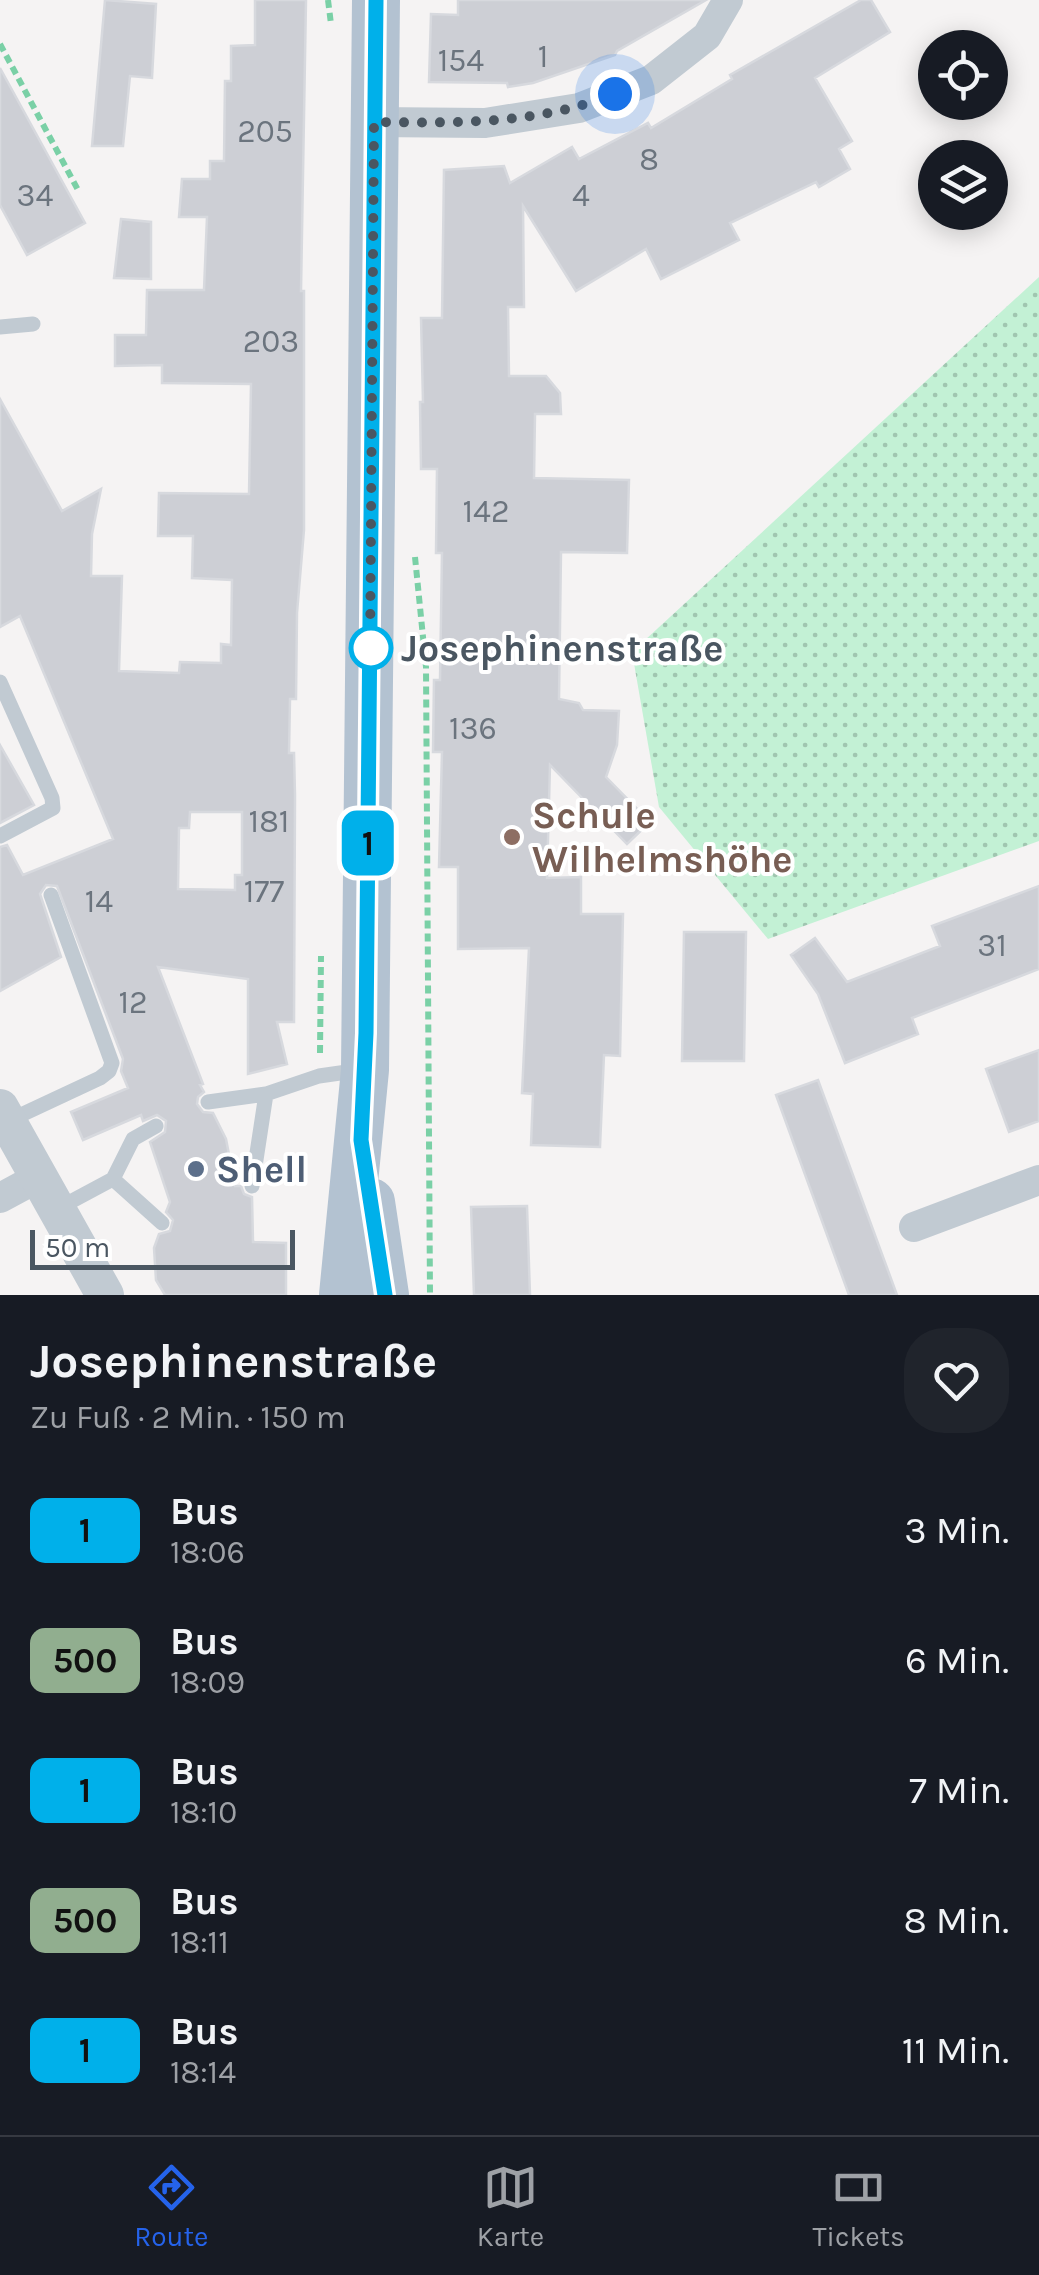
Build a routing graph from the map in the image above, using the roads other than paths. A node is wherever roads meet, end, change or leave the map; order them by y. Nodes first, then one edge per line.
1 (376, 0) edge
2 (728, 0) edge
3 (374, 122) junction
4 (33, 324) dead end
5 (0, 327) edge
6 (0, 682) edge
7 (0, 836) edge
8 (51, 895) dead end
9 (366, 1070) junction
10 (266, 1094) junction
11 (208, 1102) dead end
12 (4, 1114) edge
13 (156, 1126) dead end
14 (361, 1140) junction
15 (39, 1176) junction
16 (113, 1179) junction
17 (1039, 1180) edge
18 (252, 1186) dead end
19 (0, 1198) edge
20 (58, 1209) junction
21 (162, 1223) dead end
22 (914, 1226) dead end
23 (105, 1295) edge
24 (343, 1295) edge
25 (385, 1295) edge

1 - 3 main road
2 - 3 street
3 - 9 main road
4 - 5 lane
6 - 7 lane
8 - 12 lane
9 - 10 lane
9 - 14 main road
10 - 11 lane
10 - 18 lane
12 - 15 street
13 - 16 lane
14 - 24 main road
14 - 25 main road
15 - 19 street
15 - 20 street
16 - 20 lane
16 - 21 lane
17 - 22 street
20 - 23 street

